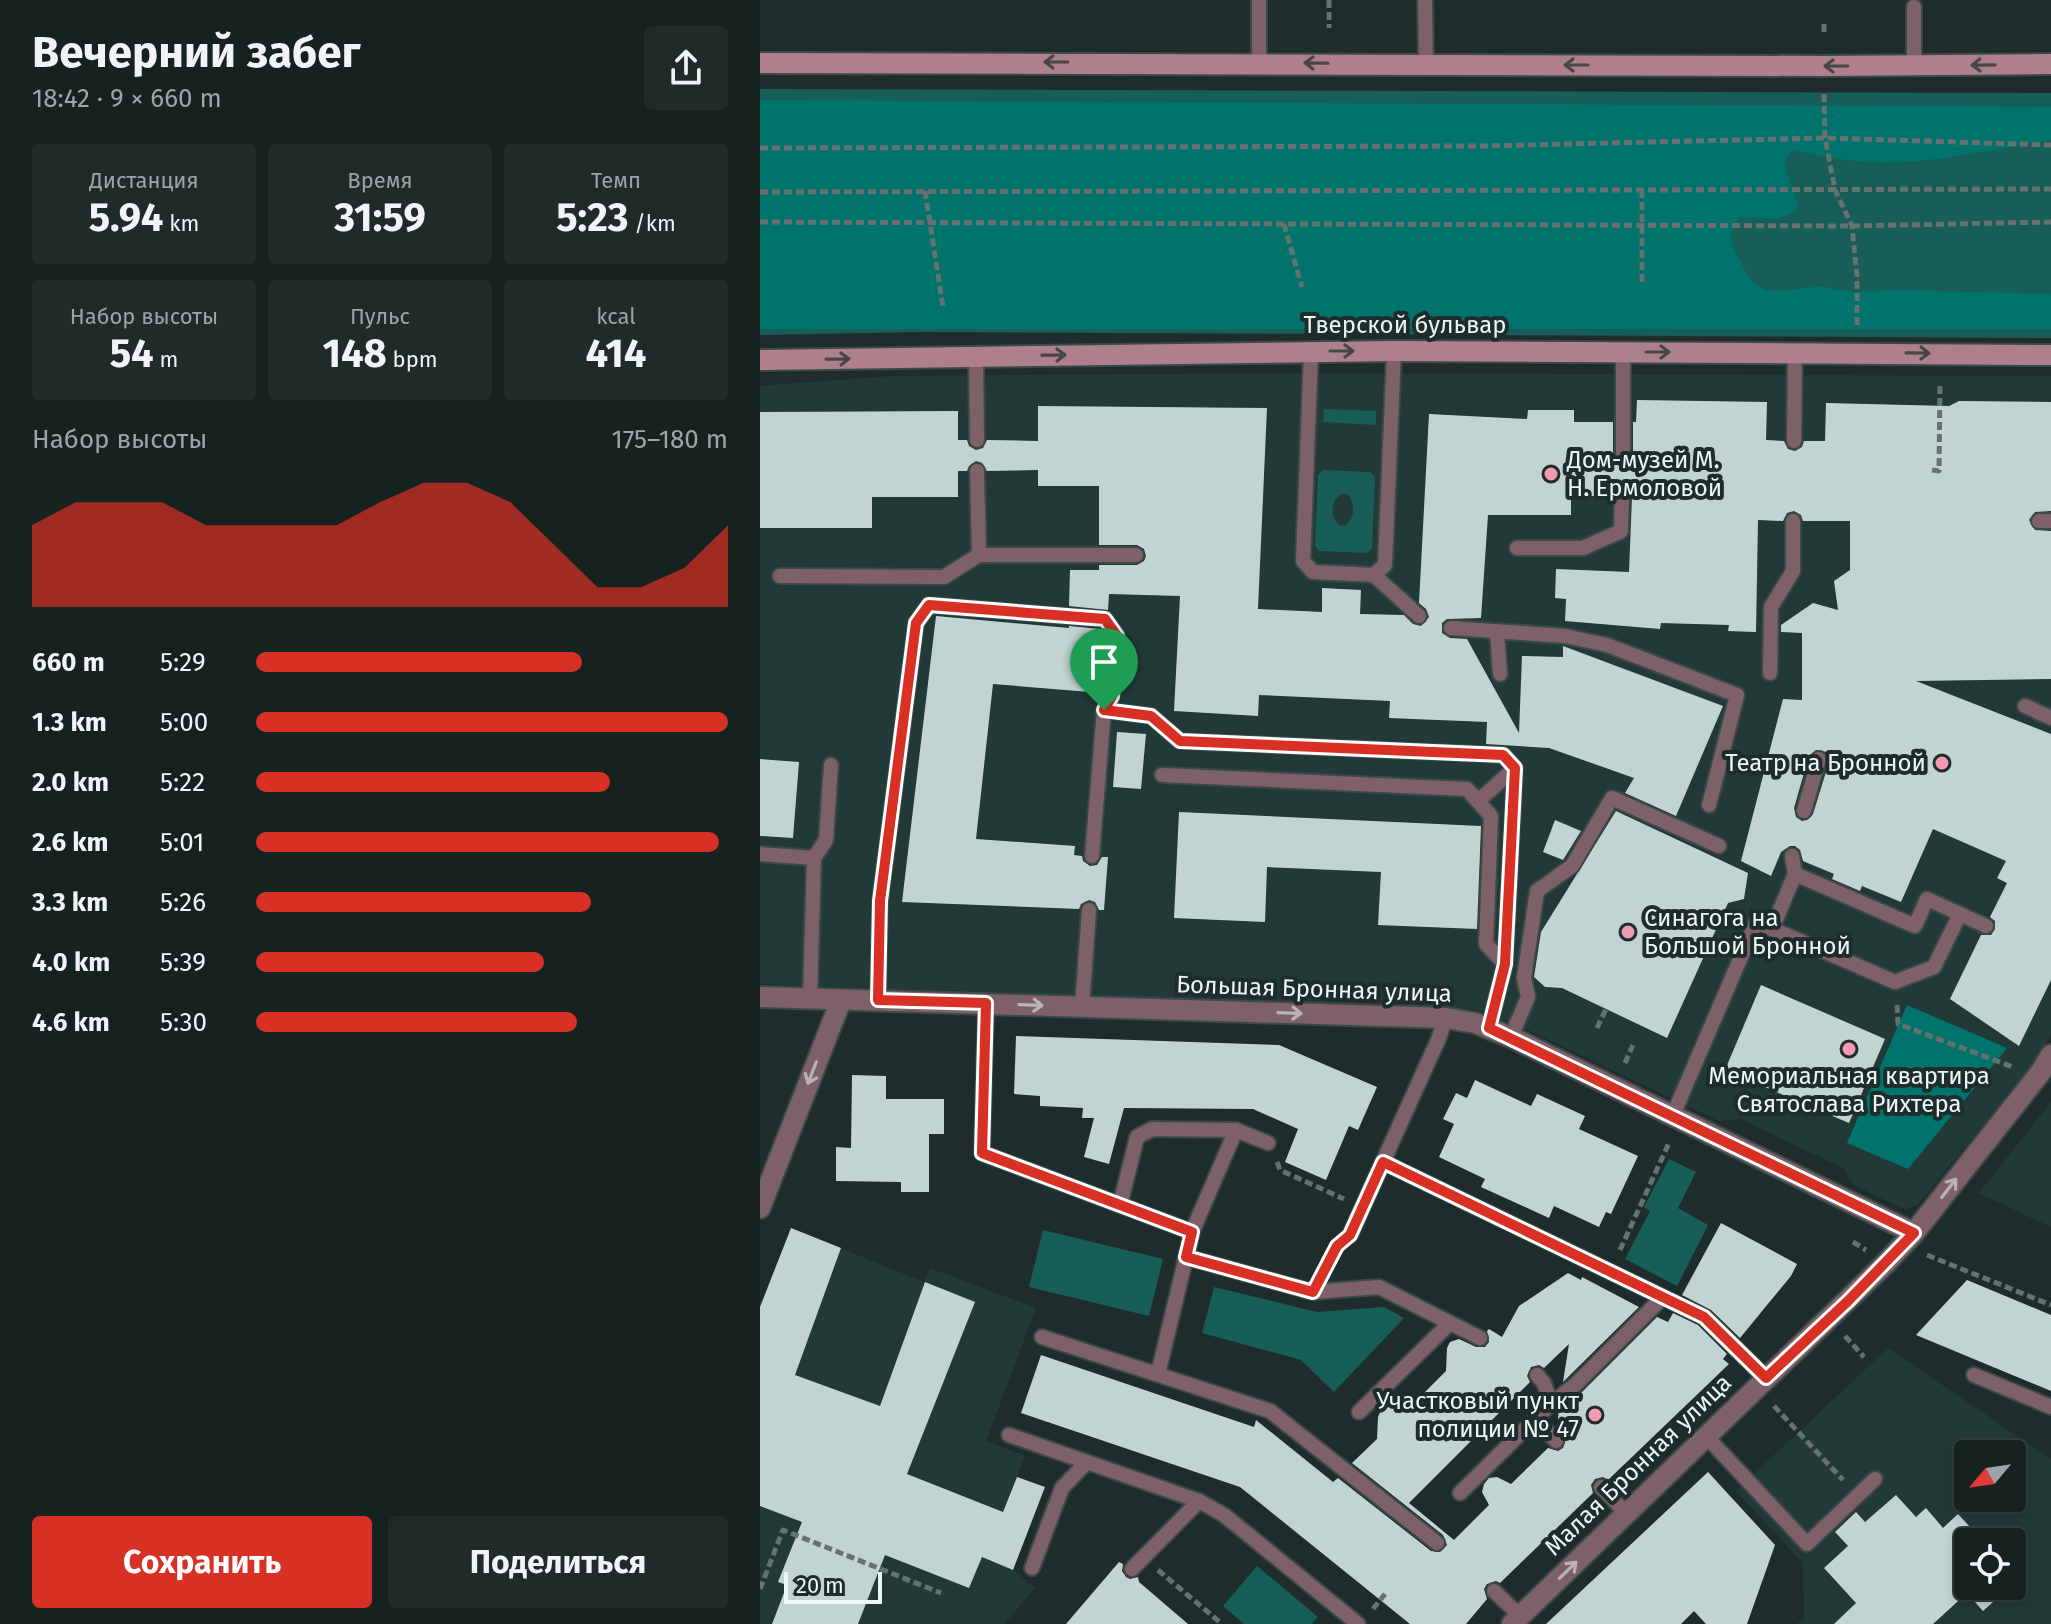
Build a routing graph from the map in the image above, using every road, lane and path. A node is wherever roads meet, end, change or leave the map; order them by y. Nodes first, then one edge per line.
1 (1259, 0) edge
2 (1329, 0) edge
3 (1425, 0) edge
4 (1914, 7) dead end
5 (1824, 24) dead end
6 (1329, 28) dead end
7 (1824, 34) dead end
8 (760, 63) edge
9 (1259, 63) junction
10 (1426, 64) junction
11 (2051, 64) edge
12 (1914, 66) junction
13 (1824, 94) dead end
14 (1825, 138) junction
15 (2051, 145) edge
16 (760, 148) edge
17 (2051, 189) edge
18 (1835, 190) junction
19 (925, 191) junction
20 (1642, 191) junction
21 (760, 192) edge
22 (760, 222) edge
23 (2051, 222) edge
24 (930, 223) junction
25 (1284, 224) junction
26 (1642, 226) junction
27 (1852, 226) junction
28 (1642, 282) dead end
29 (1302, 287) dead end
30 (943, 307) dead end
31 (1856, 337) dead end
32 (1311, 351) junction
33 (1394, 351) junction
34 (1623, 351) junction
35 (1795, 352) junction
36 (2051, 355) edge
37 (976, 356) junction
38 (760, 360) edge
39 (1940, 383) dead end
40 (977, 440) dead end
41 (1794, 441) dead end
42 (1623, 457) dead end
43 (1932, 470) dead end
44 (977, 471) dead end
45 (1622, 497) dead end
46 (1793, 521) dead end
47 (1517, 548) dead end
48 (979, 555) junction
49 (1136, 555) dead end
50 (1374, 575) junction
51 (780, 576) dead end
52 (1419, 616) dead end
53 (1451, 628) dead end
54 (1497, 632) junction
55 (1770, 673) dead end
56 (1500, 674) dead end
57 (2025, 706) dead end
58 (1104, 710) junction
59 (2051, 718) edge
60 (1819, 759) dead end
61 (831, 765) dead end
62 (1515, 768) junction
63 (1162, 775) dead end
64 (1478, 801) junction
65 (1709, 805) dead end
66 (1804, 811) dead end
67 (1719, 846) dead end
68 (760, 854) edge
69 (1092, 856) dead end
70 (1792, 856) dead end
71 (814, 858) junction
72 (1795, 874) junction
73 (1089, 910) dead end
74 (1960, 914) junction
75 (1986, 926) dead end
76 (1772, 929) junction
77 (1505, 964) junction
78 (1895, 982) junction
79 (760, 997) edge
80 (810, 998) junction
81 (841, 1000) junction
82 (878, 1000) junction
83 (986, 1003) junction
84 (1082, 1007) junction
85 (1606, 1009) dead end
86 (1446, 1018) junction
87 (1489, 1028) junction
88 (1597, 1028) dead end
89 (1511, 1037) junction
90 (1633, 1045) dead end
91 (2051, 1055) edge
92 (1625, 1063) dead end
93 (2014, 1067) dead end
94 (1673, 1115) junction
95 (1236, 1130) junction
96 (1671, 1139) dead end
97 (1268, 1143) joint
98 (1383, 1162) junction
99 (1120, 1205) junction
100 (1363, 1207) junction
101 (760, 1208) edge
102 (1192, 1232) junction
103 (1914, 1233) junction
104 (1350, 1235) joint
105 (1923, 1253) dead end
106 (1186, 1257) junction
107 (1610, 1271) junction
108 (1313, 1292) junction
109 (1663, 1297) junction
110 (2051, 1305) edge
111 (1450, 1323) junction
112 (1841, 1333) dead end
113 (1042, 1337) dead end
114 (1480, 1338) dead end
115 (1864, 1357) dead end
116 (1158, 1374) junction
117 (1537, 1375) dead end
118 (1974, 1375) dead end
119 (1766, 1378) junction
120 (1769, 1401) dead end
121 (1551, 1404) junction
122 (2051, 1407) edge
123 (1359, 1412) dead end
124 (1535, 1419) junction
125 (1009, 1435) dead end
126 (1706, 1436) junction
127 (1556, 1441) dead end
128 (1087, 1462) junction
129 (1875, 1479) dead end
130 (1601, 1487) dead end
131 (1460, 1493) dead end
132 (1858, 1495) junction
133 (1199, 1501) junction
134 (1626, 1513) junction
135 (1437, 1543) dead end
136 (1142, 1557) junction
137 (1032, 1568) dead end
138 (1132, 1569) dead end
139 (760, 1589) edge
140 (1494, 1591) dead end
141 (941, 1593) dead end
142 (1348, 1621) edge
143 (1517, 1621) edge
144 (1222, 1624) edge

1 - 9 lane
2 - 6 path
3 - 10 lane
4 - 12 lane
5 - 7 path
9 -> 8 main road
10 -> 9 main road
12 -> 10 main road
11 -> 12 main road
13 - 14 path
14 - 15 path
14 - 16 path
14 - 18 path
17 - 18 path
18 - 20 path
18 - 27 path
19 - 20 path
19 - 21 path
19 - 24 path
20 - 26 path
22 - 24 path
23 - 27 path
24 - 25 path
24 - 30 path
25 - 26 path
25 - 29 path
26 - 27 path
26 - 28 path
27 - 31 path
32 -> 33 main road, Тверской бульвар
37 -> 32 main road, Тверской бульвар
32 - 50 lane
33 - 34 main road, Тверской бульвар
33 - 50 lane
34 -> 35 main road, Тверской бульвар
34 - 42 lane
35 -> 36 main road, Тверской бульвар
35 - 41 lane
38 -> 37 main road, Тверской бульвар
37 - 40 lane
39 - 43 path
44 - 48 lane
45 - 47 lane
46 - 55 lane
48 - 49 lane
48 - 51 lane
50 - 52 lane
53 - 54 lane
54 - 56 lane
54 - 65 lane
57 - 59 lane
58 - 62 lane
58 - 69 lane
58 - 82 lane
60 - 66 lane
61 - 71 lane
62 - 64 lane
62 - 77 lane
63 - 64 lane
64 - 77 lane
67 - 89 lane
68 - 71 lane
70 - 72 lane
71 - 80 lane
72 - 74 lane
72 - 76 lane
73 - 84 lane
74 - 75 lane
74 - 78 lane
76 - 78 lane
76 - 94 lane
77 - 87 lane
78 - 93 path
79 - 80 street, Большая Бронная улица
80 - 81 street, Большая Бронная улица
81 - 82 street, Большая Бронная улица
81 -> 101 street
82 - 83 street, Большая Бронная улица
83 -> 84 street, Большая Бронная улица
83 - 99 lane
84 -> 86 street, Большая Бронная улица
85 - 88 path
86 - 87 street, Большая Бронная улица
86 - 98 lane
87 - 89 street, Большая Бронная улица
89 - 94 street, Большая Бронная улица
90 - 92 path
103 -> 91 street, Малая Бронная улица
94 - 103 street, Большая Бронная улица
95 - 97 lane
95 - 99 lane
95 - 102 lane
96 - 107 path
97 - 100 path
98 - 100 lane
98 - 107 lane
99 - 102 lane
100 - 104 lane
102 - 106 lane
103 - 119 street, Малая Бронная улица
104 - 108 path
105 - 110 path
106 - 108 lane
106 - 116 lane
107 - 109 lane
108 - 111 lane
109 - 119 lane
109 - 121 lane
111 - 114 lane
111 - 123 lane
112 - 115 path
113 - 116 lane
116 - 135 lane
117 - 121 lane
118 - 122 lane
119 - 126 street, Малая Бронная улица
120 - 132 path
121 - 124 lane
124 - 127 lane
124 - 131 lane
125 - 128 lane
126 - 132 lane
126 - 134 street, Малая Бронная улица
128 - 133 lane
128 - 137 lane
129 - 132 lane
130 - 134 lane
133 - 136 lane
133 - 142 lane
143 -> 134 street, Малая Бронная улица
136 - 138 lane
136 - 144 path
139 - 141 path
140 - 143 lane

